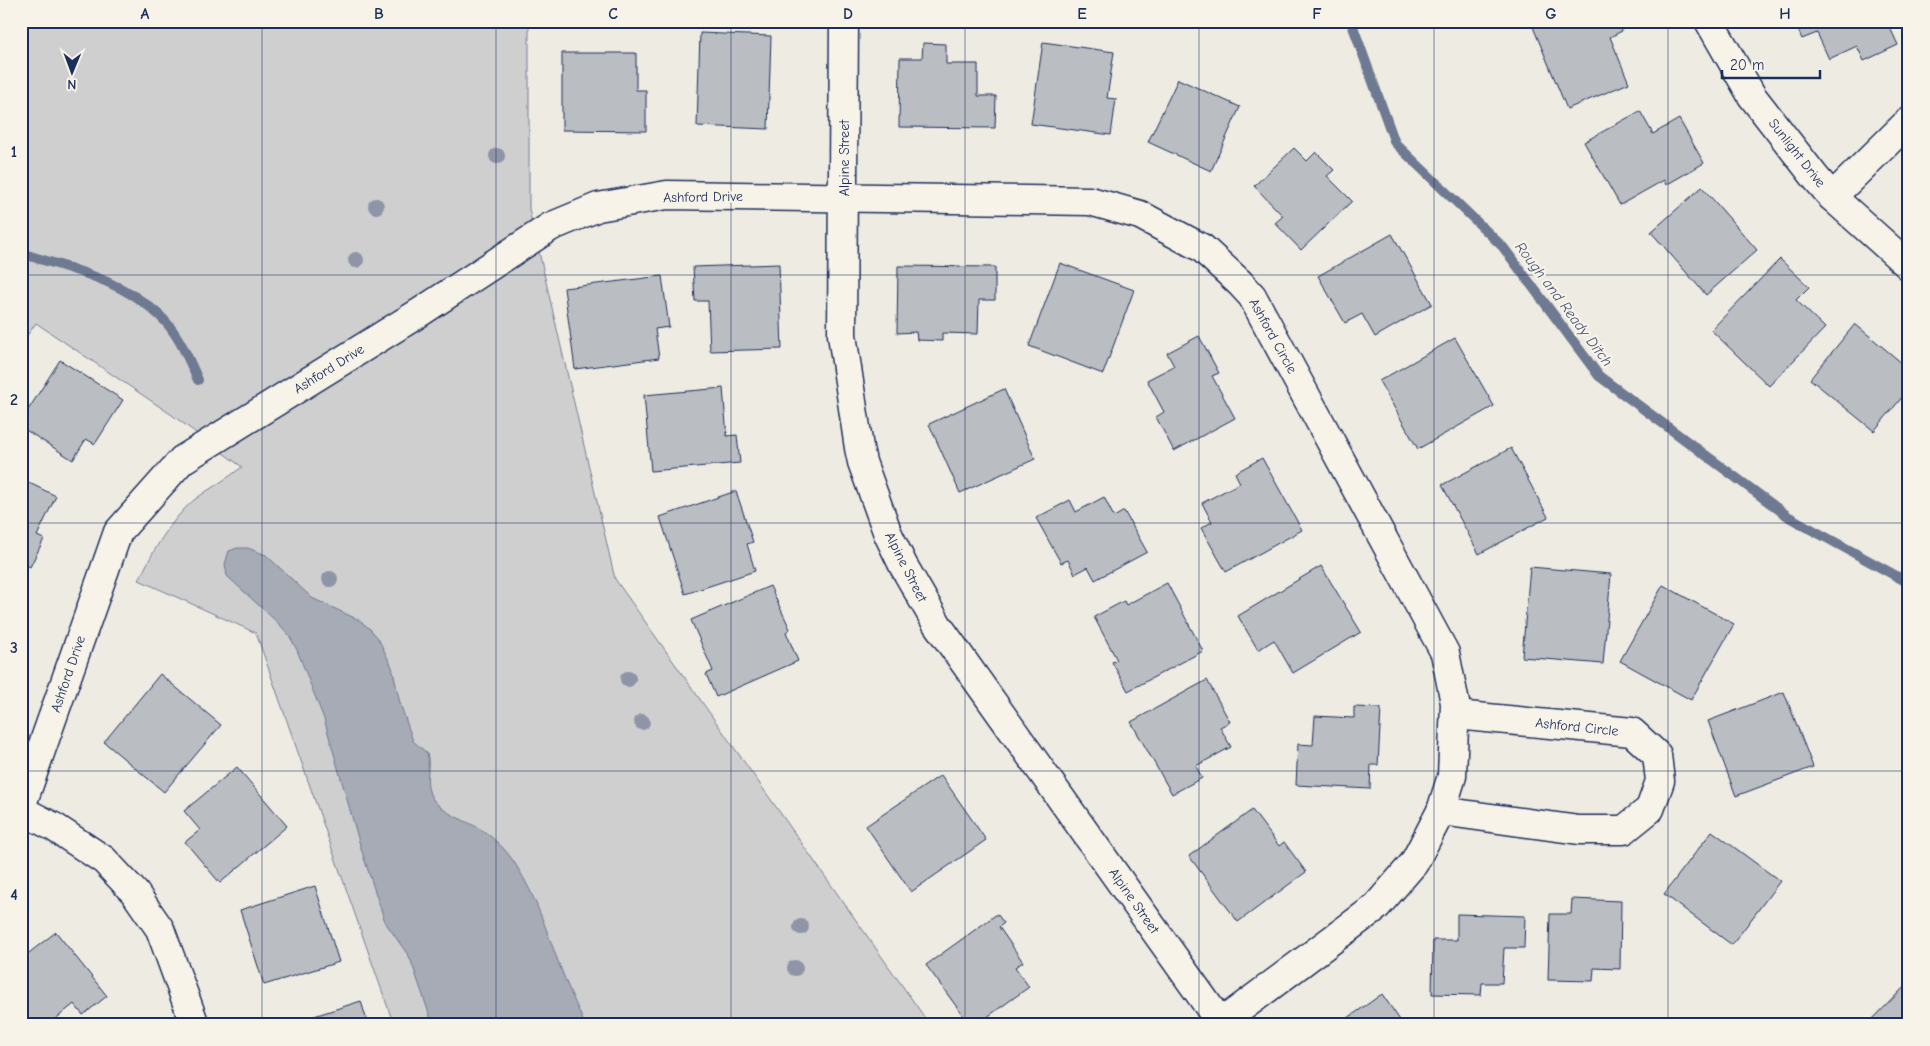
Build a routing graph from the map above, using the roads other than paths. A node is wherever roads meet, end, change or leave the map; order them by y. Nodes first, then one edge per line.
1 (844, 21) edge
2 (1709, 21) edge
3 (1909, 121) edge
4 (844, 197) junction
5 (1832, 197) junction
6 (1909, 266) edge
7 (1456, 715) junction
8 (21, 808) edge
9 (1441, 811) junction
10 (1221, 1024) edge
11 (195, 1025) edge

1 - 4 street, Alpine Street
2 - 5 street, Sunlight Drive
3 - 5 street
4 - 7 street, Ashford Circle
4 - 8 street, Ashford Drive
4 - 10 street, Alpine Street
5 - 6 street, Sunlight Drive
7 - 9 street, Ashford Circle
7 - 9 street, Ashford Circle
8 - 11 street
9 - 10 street, Ashford Circle

